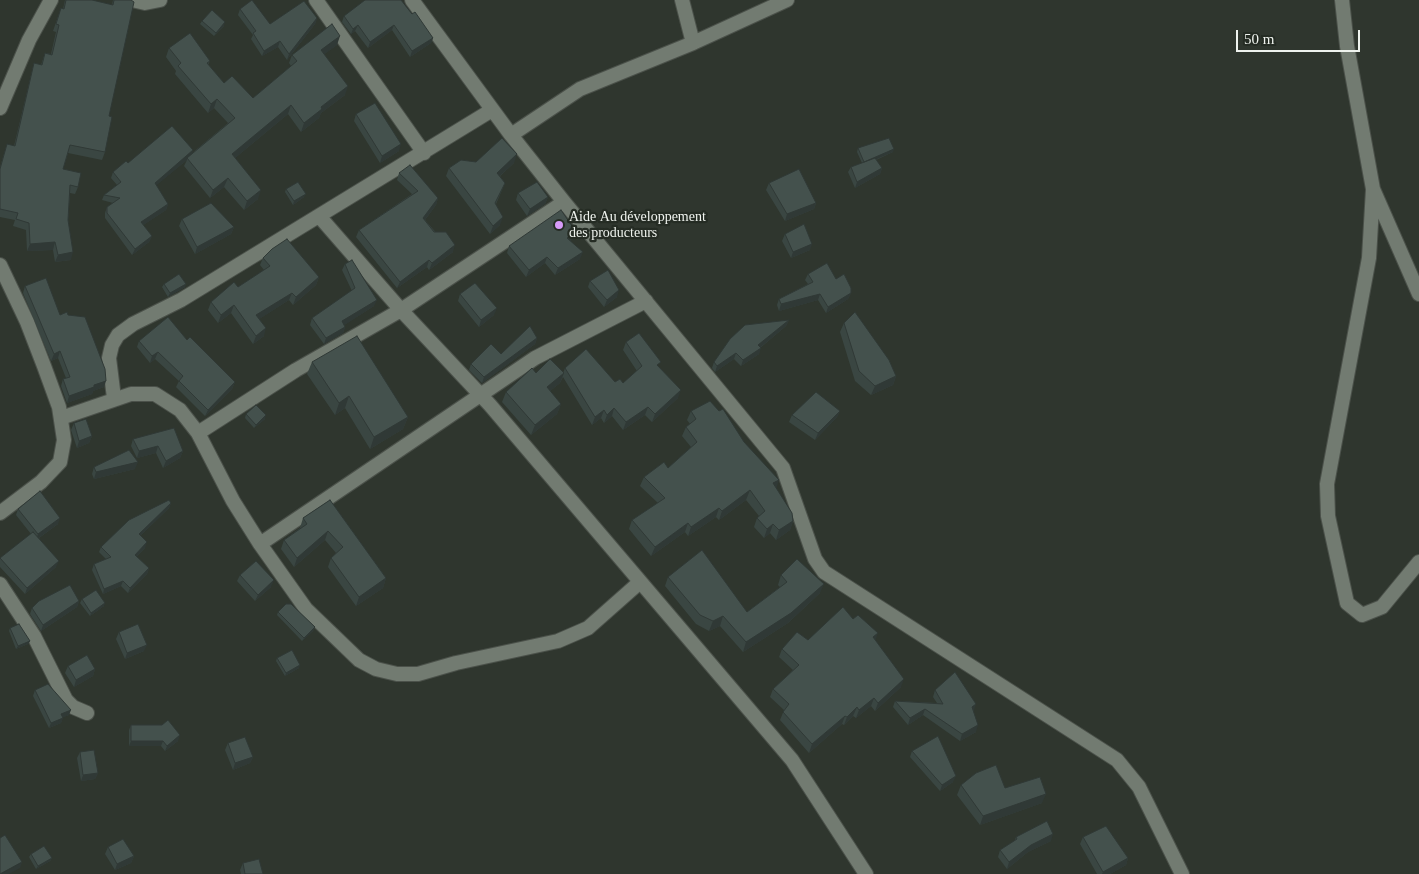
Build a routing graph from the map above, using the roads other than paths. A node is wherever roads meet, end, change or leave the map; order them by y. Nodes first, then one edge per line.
1 (51, 0) edge
2 (132, 0) edge
3 (160, 0) edge
4 (316, 0) edge
5 (412, 0) edge
6 (682, 0) edge
7 (787, 0) edge
8 (1342, 0) edge
9 (693, 43) junction
10 (0, 108) edge
11 (492, 110) junction
12 (511, 135) junction
13 (424, 153) junction
14 (1374, 189) junction
15 (564, 202) junction
16 (320, 216) junction
17 (0, 265) edge
18 (1419, 294) edge
19 (646, 301) junction
20 (401, 310) junction
21 (480, 394) junction
22 (114, 398) junction
23 (61, 418) junction
24 (198, 433) junction
25 (0, 513) edge
26 (260, 544) junction
27 (1419, 562) edge
28 (640, 582) junction
29 (0, 584) edge
30 (87, 713) dead end
31 (866, 874) edge
32 (1182, 874) edge

1 - 10 street
2 - 3 street
4 - 13 street
5 - 11 street
6 - 9 street
7 - 9 street
8 - 14 street
9 - 12 street
11 - 12 street
11 - 13 street
12 - 15 street
13 - 16 street
14 - 18 street
14 - 27 street
15 - 19 street
15 - 20 street
16 - 20 street
16 - 22 street
17 - 23 street
19 - 21 street
19 - 32 street
20 - 21 street
20 - 24 street
21 - 26 street
21 - 28 street
22 - 23 street
22 - 24 street
23 - 25 street
24 - 26 street
26 - 28 street
28 - 31 street
29 - 30 street

